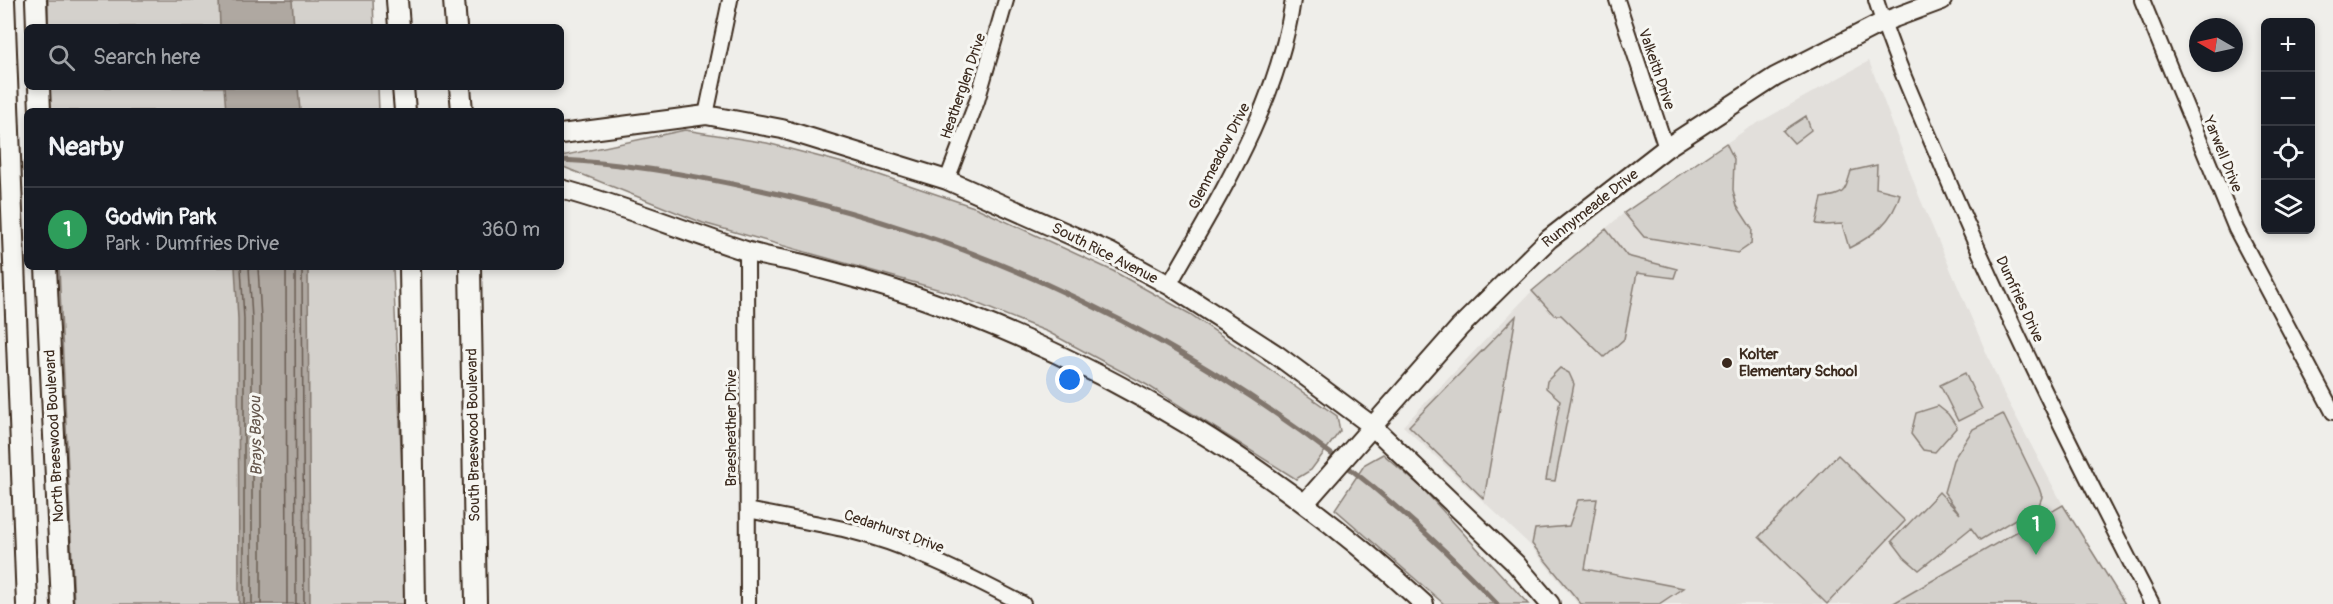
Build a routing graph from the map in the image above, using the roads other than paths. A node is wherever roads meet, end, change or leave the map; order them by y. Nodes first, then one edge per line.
1 (4, 0) edge
2 (36, 0) edge
3 (397, 0) edge
4 (454, 0) edge
5 (730, 0) edge
6 (1006, 0) edge
7 (1293, 0) edge
8 (1617, 0) edge
9 (1876, 0) edge
10 (1942, 0) edge
11 (2142, 0) edge
12 (1883, 22) junction
13 (37, 24) edge
14 (399, 24) edge
15 (456, 24) edge
16 (39, 90) edge
17 (403, 90) edge
18 (460, 90) edge
19 (40, 108) edge
20 (405, 108) edge
21 (462, 108) edge
22 (706, 115) junction
23 (564, 134) edge
24 (12, 147) edge
25 (1666, 148) junction
26 (947, 180) junction
27 (564, 190) edge
28 (13, 200) edge
29 (747, 251) junction
30 (46, 270) edge
31 (410, 270) edge
32 (470, 270) edge
33 (1169, 285) junction
34 (2333, 412) edge
35 (1371, 425) junction
36 (1305, 503) junction
37 (748, 510) junction
38 (27, 604) edge
39 (62, 604) edge
40 (415, 604) edge
41 (476, 604) edge
42 (748, 604) edge
43 (1023, 604) edge
44 (1424, 604) edge
45 (1550, 604) edge
46 (2152, 604) edge

1 - 24 main road
2 - 13 main road
3 - 14 main road
4 - 15 main road
5 - 22 street
6 - 26 street, Heatherglen Drive
7 - 33 street, Glenmeadow Drive
8 - 25 street, Valkeith Drive
9 - 12 street, Dumfries Drive
10 - 12 street, Runnymeade Drive
11 - 34 street, Yarwell Drive
12 - 25 street, Runnymeade Drive
12 - 46 street, Dumfries Drive
16 - 19 main road
17 - 20 main road
18 - 21 main road
22 - 23 street, South Rice Avenue
22 - 26 street, South Rice Avenue
24 - 28 main road
25 - 35 street, Runnymeade Drive
26 - 33 street, South Rice Avenue
27 - 29 street
28 - 38 main road
29 - 36 street
29 - 37 street, Braesheather Drive
30 - 39 main road, North Braeswood Boulevard
31 - 40 main road
32 - 41 main road, South Braeswood Boulevard
33 - 35 street, South Rice Avenue
35 - 36 street, Runnymeade Drive
35 - 45 street, South Rice Avenue
36 - 44 street
37 - 42 street, Braesheather Drive
37 - 43 street, Cedarhurst Drive

